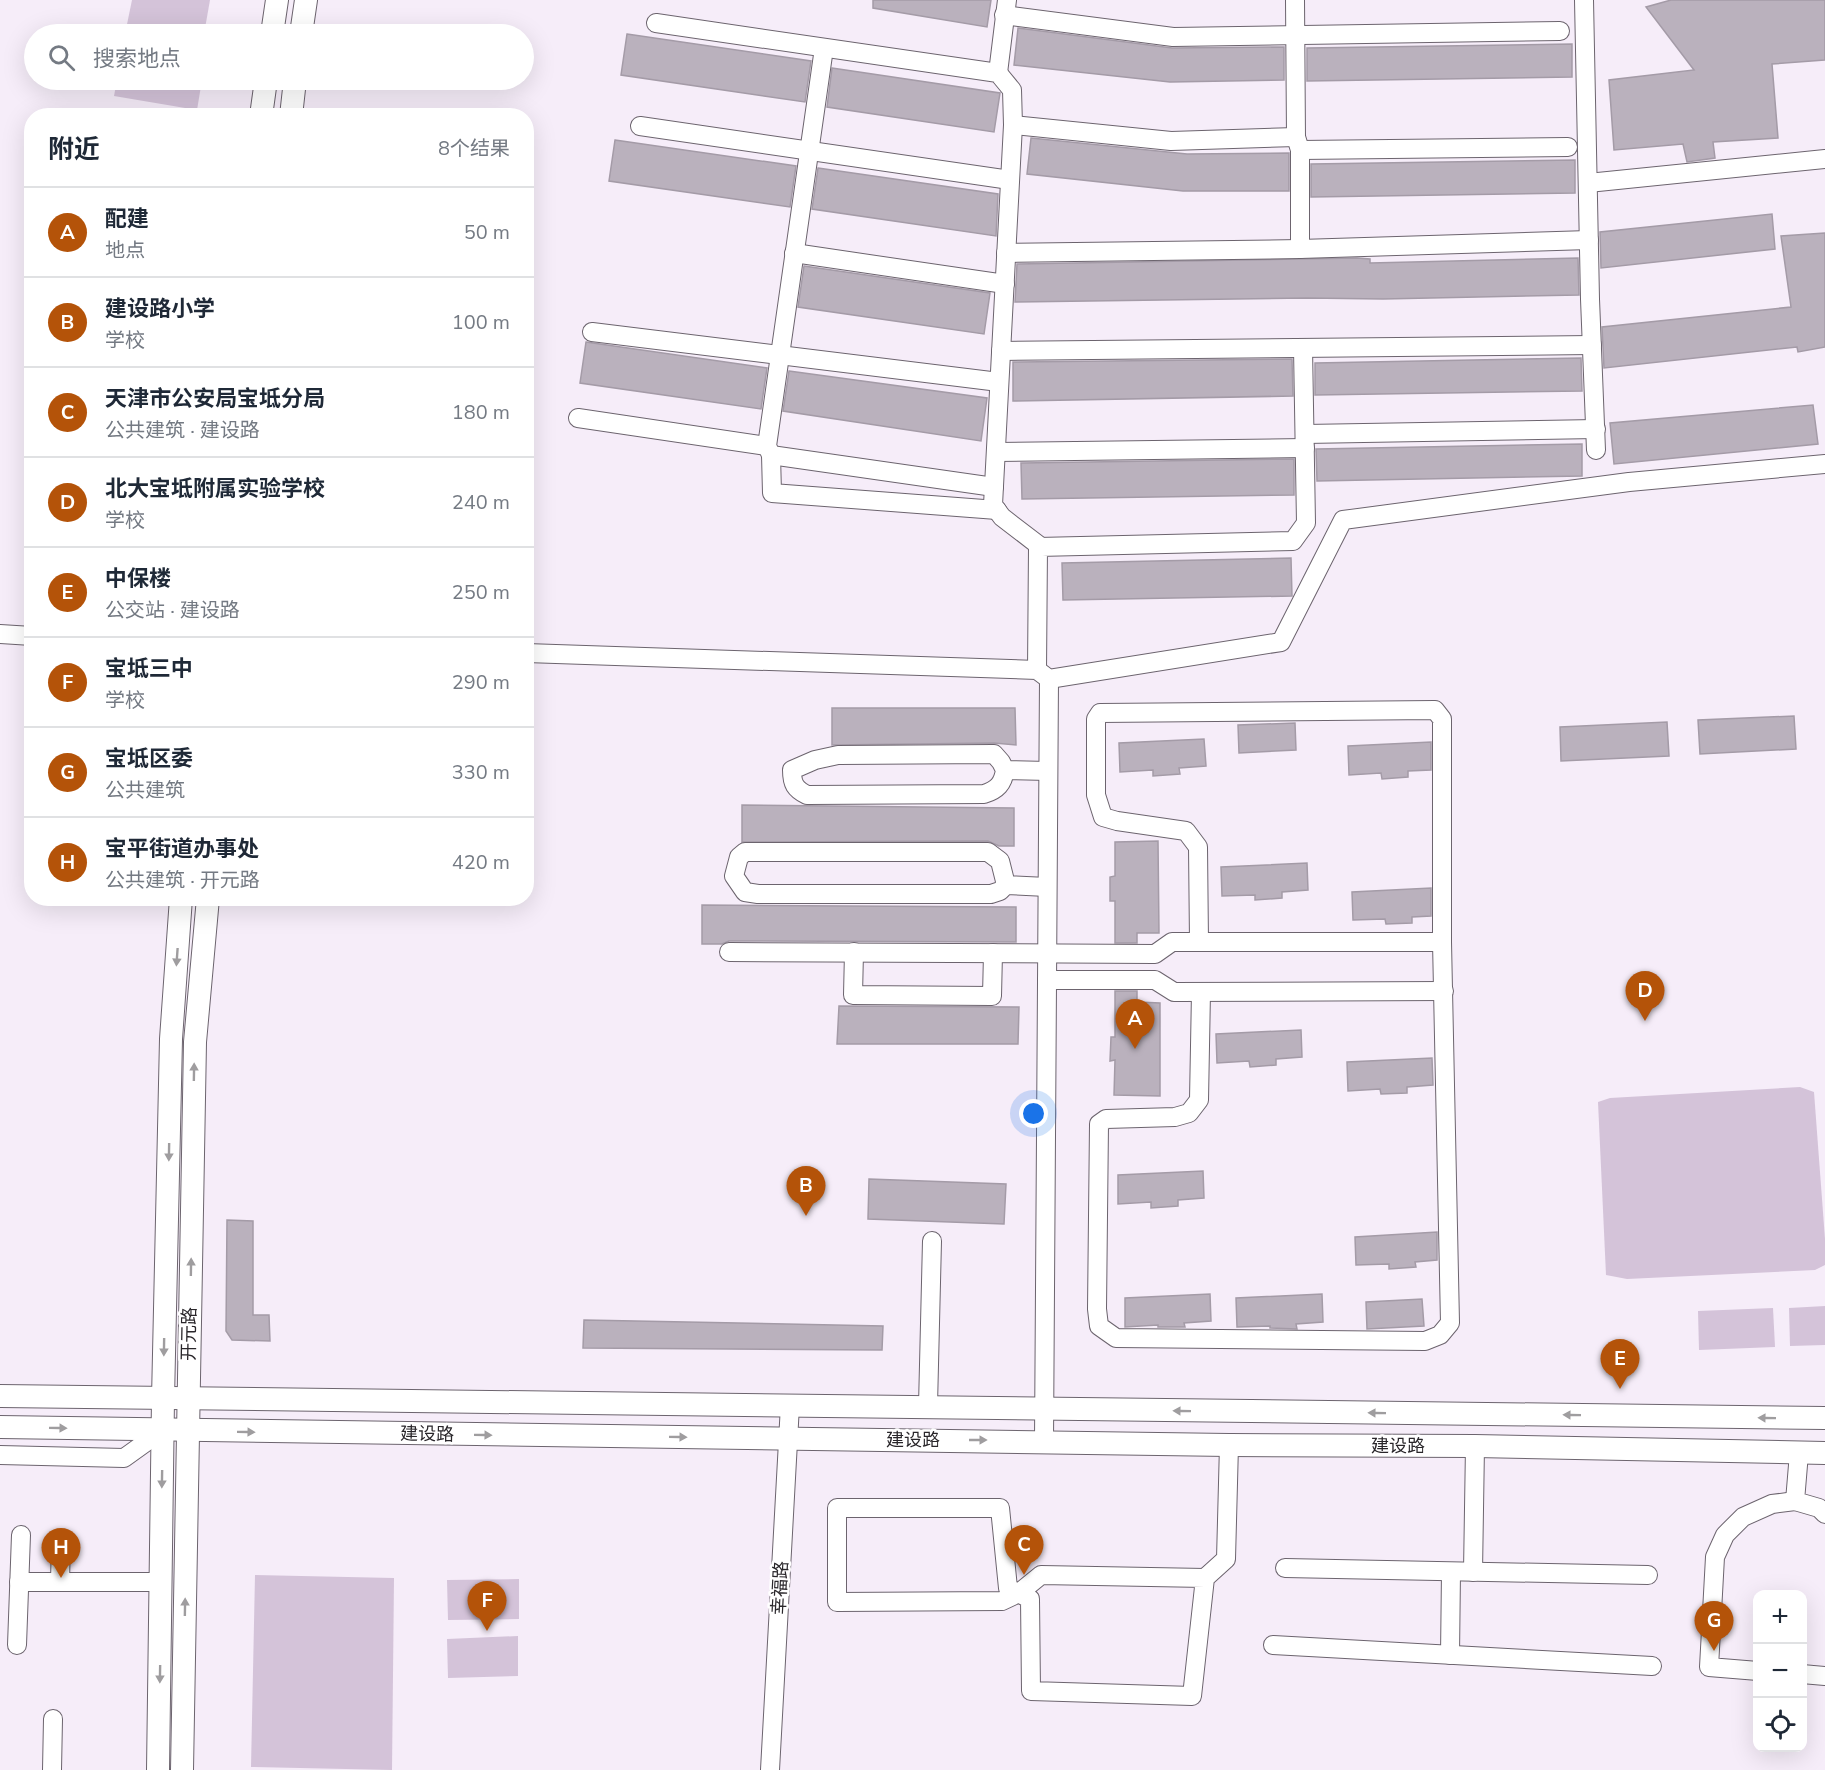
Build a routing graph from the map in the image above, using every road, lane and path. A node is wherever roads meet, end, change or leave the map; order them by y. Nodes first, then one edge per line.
1 (277, 0) edge
2 (306, 0) edge
3 (1295, 0) edge
4 (1584, 0) edge
5 (1006, 7) edge
6 (656, 23) dead end
7 (273, 24) edge
8 (302, 24) edge
9 (1560, 31) dead end
10 (1296, 37) junction
11 (824, 48) junction
12 (998, 74) junction
13 (265, 90) edge
14 (294, 90) edge
15 (262, 108) edge
16 (292, 108) edge
17 (1013, 125) junction
18 (640, 126) dead end
19 (1298, 144) junction
20 (1568, 147) dead end
21 (809, 150) junction
22 (1825, 159) edge
23 (1010, 180) junction
24 (1588, 183) junction
25 (1589, 240) junction
26 (1300, 249) junction
27 (794, 253) junction
28 (1006, 253) junction
29 (1005, 284) junction
30 (592, 332) dead end
31 (1592, 345) junction
32 (1303, 348) junction
33 (1001, 351) junction
34 (779, 355) junction
35 (999, 382) junction
36 (579, 418) dead end
37 (1596, 429) junction
38 (1305, 441) junction
39 (1596, 450) dead end
40 (769, 451) junction
41 (996, 453) junction
42 (1825, 464) edge
43 (994, 487) junction
44 (997, 510) junction
45 (1041, 547) junction
46 (0, 634) edge
47 (24, 636) edge
48 (534, 653) edge
49 (1043, 675) junction
50 (1005, 770) junction
51 (1048, 771) junction
52 (1006, 885) junction
53 (1047, 887) junction
54 (181, 906) edge
55 (207, 906) edge
56 (1200, 942) junction
57 (1442, 942) junction
58 (729, 952) dead end
59 (854, 952) junction
60 (993, 952) junction
61 (1047, 952) junction
62 (1155, 954) junction
63 (1047, 980) junction
64 (1155, 980) junction
65 (1444, 991) junction
66 (1201, 992) junction
67 (932, 1241) dead end
68 (0, 1396) edge
69 (163, 1399) junction
70 (188, 1400) junction
71 (790, 1405) junction
72 (928, 1406) junction
73 (1045, 1410) junction
74 (1825, 1418) edge
75 (0, 1427) edge
76 (163, 1430) junction
77 (188, 1431) junction
78 (789, 1438) junction
79 (1044, 1441) junction
80 (1229, 1445) junction
81 (1475, 1446) junction
82 (1800, 1453) junction
83 (1825, 1453) edge
84 (0, 1455) edge
85 (1795, 1501) junction
86 (1825, 1514) edge
87 (21, 1535) dead end
88 (61, 1540) dead end
89 (1285, 1568) dead end
90 (1451, 1572) junction
91 (1473, 1572) junction
92 (1648, 1575) dead end
93 (1204, 1578) junction
94 (19, 1582) junction
95 (60, 1582) junction
96 (161, 1582) junction
97 (1019, 1593) junction
98 (17, 1645) dead end
99 (1273, 1645) dead end
100 (1450, 1655) junction
101 (1652, 1666) dead end
102 (1753, 1671) edge
103 (1807, 1674) edge
104 (1825, 1676) edge
105 (53, 1719) dead end
106 (52, 1770) edge
107 (158, 1770) edge
108 (183, 1770) edge
109 (770, 1770) edge

1 - 7 main road
2 - 8 main road
3 - 10 street
4 - 24 street
5 - 10 street
5 - 12 street
6 - 11 street
9 - 10 street
10 - 19 street
11 - 12 street
11 - 21 street
12 - 17 street
13 - 15 main road
14 - 16 main road
17 - 19 street
17 - 23 street
18 - 21 street
19 - 20 street
19 - 26 street
21 - 23 street
21 - 27 street
22 - 24 street
23 - 28 street
24 - 25 street
25 - 26 street
25 - 31 street
26 - 28 street
27 - 29 street
27 - 34 street
28 - 29 street
29 - 33 street
30 - 34 street
31 - 32 street
31 - 37 street
32 - 33 street
32 - 38 street
33 - 35 street
34 - 35 street
34 - 40 street
35 - 41 street
36 - 40 street
37 - 38 street
37 - 39 street
38 - 41 street
38 - 45 street
40 - 43 street
40 - 44 street
41 - 43 street
42 - 49 street
43 - 44 street
44 - 45 street
45 - 49 street
46 - 47 street
48 - 49 street
49 - 51 street
50 - 50 street
50 - 51 street
51 - 53 street
52 - 52 street
52 - 53 street
53 - 61 street
54 -> 69 main road, 开元路
70 -> 55 main road, 开元路
56 - 57 street
56 - 57 street
56 - 62 street
57 - 65 street
58 - 59 street
59 - 60 street
59 - 60 street
60 - 61 street
61 - 62 street
61 - 63 street
62 - 64 street
63 - 64 street
63 - 73 street
64 - 66 street
65 - 66 street
65 - 66 street
67 - 72 street
68 - 69 main road, 建设路
69 - 70 main road, 建设路
69 - 76 main road, 开元路
70 - 71 main road, 建设路
70 - 77 main road, 开元路
71 - 72 main road, 建设路
71 - 78 street, 幸福路
72 - 73 main road, 建设路
74 -> 73 main road, 建设路
73 - 79 street
75 -> 76 main road, 建设路
76 - 77 main road, 建设路
76 - 84 street
76 -> 96 main road, 开元路
77 -> 78 main road, 建设路
108 -> 77 main road, 开元路
78 -> 79 main road, 建设路
78 - 109 street, 幸福路
79 - 80 main road, 建设路
80 - 81 main road, 建设路
80 - 93 street
81 - 82 main road, 建设路
81 - 91 street
82 - 83 main road, 建设路
82 - 85 street
85 - 86 street
85 - 102 street
87 - 94 street
88 - 95 street
89 - 90 street
90 - 91 street
90 - 100 street
91 - 92 street
93 - 97 street
93 - 97 street
94 - 95 street
94 - 98 street
95 - 96 street
96 -> 107 main road, 开元路
97 - 97 street
99 - 100 street
100 - 101 street
103 - 104 street
105 - 106 street

